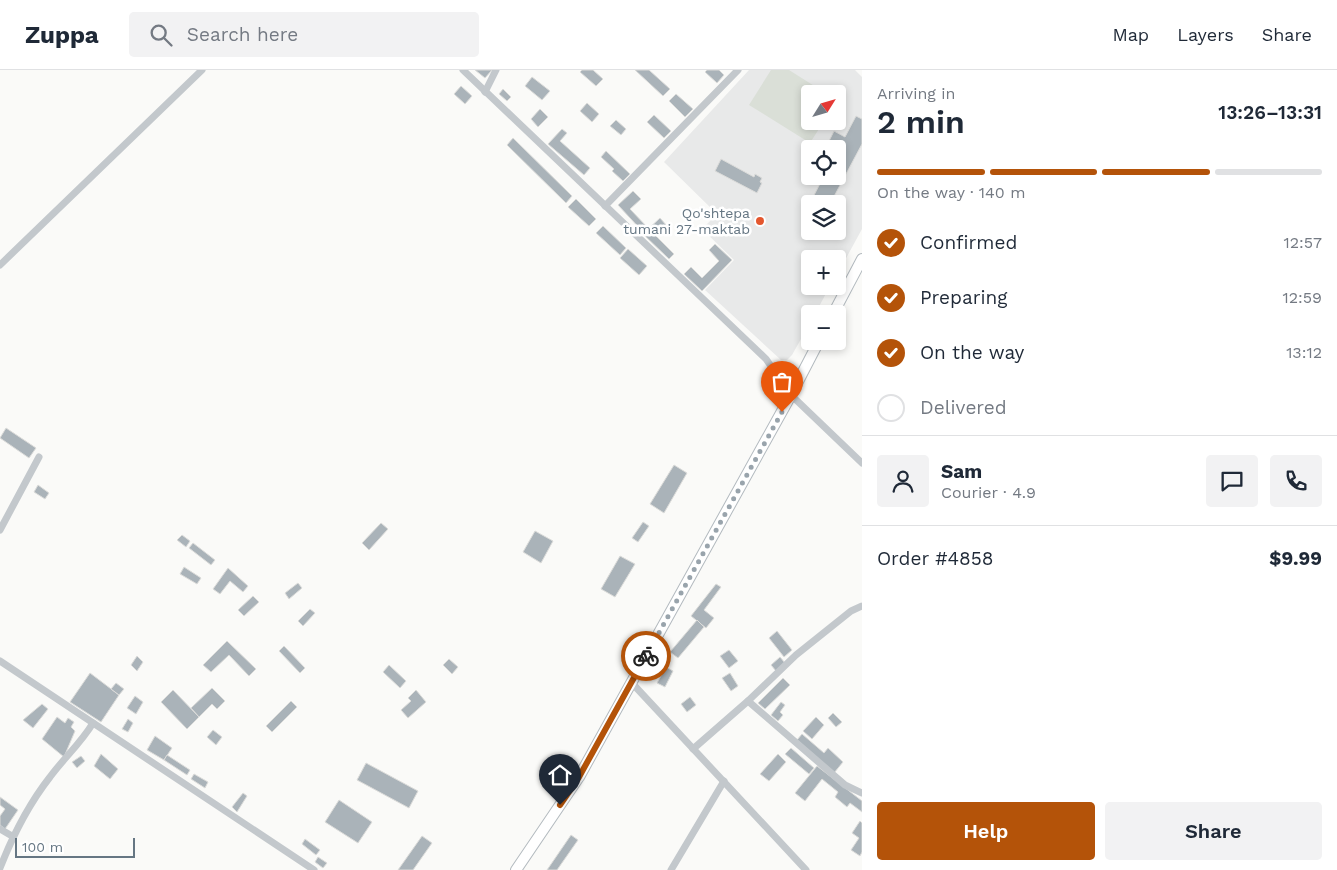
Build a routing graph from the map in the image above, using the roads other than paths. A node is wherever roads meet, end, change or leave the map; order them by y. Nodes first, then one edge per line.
1 (202, 70) edge
2 (463, 70) edge
3 (496, 70) edge
4 (738, 70) edge
5 (485, 92) junction
6 (605, 206) junction
7 (862, 259) edge
8 (0, 264) edge
9 (839, 305) edge
10 (814, 350) edge
11 (791, 395) junction
12 (39, 457) dead end
13 (862, 463) edge
14 (0, 530) edge
15 (862, 606) edge
16 (0, 661) edge
17 (631, 682) junction
18 (748, 701) junction
19 (93, 722) junction
20 (693, 749) junction
21 (724, 781) junction
22 (862, 793) edge
23 (0, 829) edge
24 (12, 836) junction
25 (0, 868) edge
26 (314, 870) edge
27 (516, 870) edge
28 (670, 870) edge
29 (806, 870) edge

1 - 8 street
2 - 5 street
3 - 5 street
4 - 6 street
5 - 6 street
6 - 11 street
7 - 9 street
10 - 11 street
11 - 13 street
11 - 17 street
12 - 14 street
15 - 18 street
16 - 19 street
17 - 20 street
17 - 27 street
18 - 20 street
18 - 22 street
19 - 24 street
19 - 26 street
20 - 21 street
21 - 28 street
21 - 29 street
23 - 24 street
24 - 25 street

